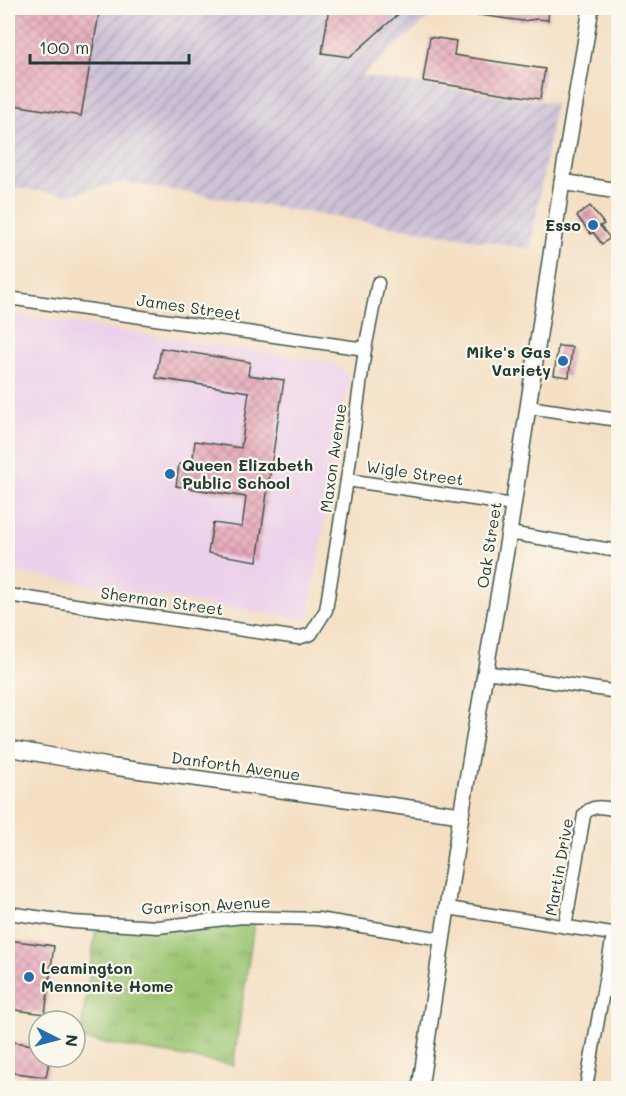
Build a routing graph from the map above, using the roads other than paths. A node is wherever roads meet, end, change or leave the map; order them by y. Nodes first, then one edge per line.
1 (591, 8) edge
2 (562, 183) junction
3 (618, 191) edge
4 (378, 283) dead end
5 (8, 298) edge
6 (365, 349) junction
7 (528, 407) junction
8 (618, 420) edge
9 (348, 480) junction
10 (513, 505) junction
11 (509, 533) junction
12 (618, 551) edge
13 (8, 595) edge
14 (311, 634) joint
15 (486, 672) junction
16 (618, 692) edge
17 (8, 748) edge
18 (618, 810) edge
19 (461, 815) junction
20 (447, 908) junction
21 (8, 913) edge
22 (565, 927) junction
23 (616, 935) edge
24 (442, 939) junction
25 (420, 1089) edge
26 (586, 1089) edge

1 - 2 street, Oak Street
2 - 3 street
2 - 7 street, Oak Street
4 - 6 street, Maxon Avenue
5 - 6 street, James Street
6 - 9 street, Maxon Avenue
7 - 8 street
7 - 10 street, Oak Street
9 - 10 street, Wigle Street
9 - 14 street, Maxon Avenue
10 - 11 street, Oak Street
11 - 12 street
11 - 15 street, Oak Street
13 - 14 street, Sherman Street
15 - 16 street
15 - 19 street, Oak Street
17 - 19 street, Danforth Avenue
18 - 22 street, Martin Drive
19 - 20 street, Oak Street
20 - 22 street
20 - 24 street, Oak Street
21 - 24 street, Garrison Avenue
22 - 23 street
23 - 26 street
24 - 25 street, Oak Street

